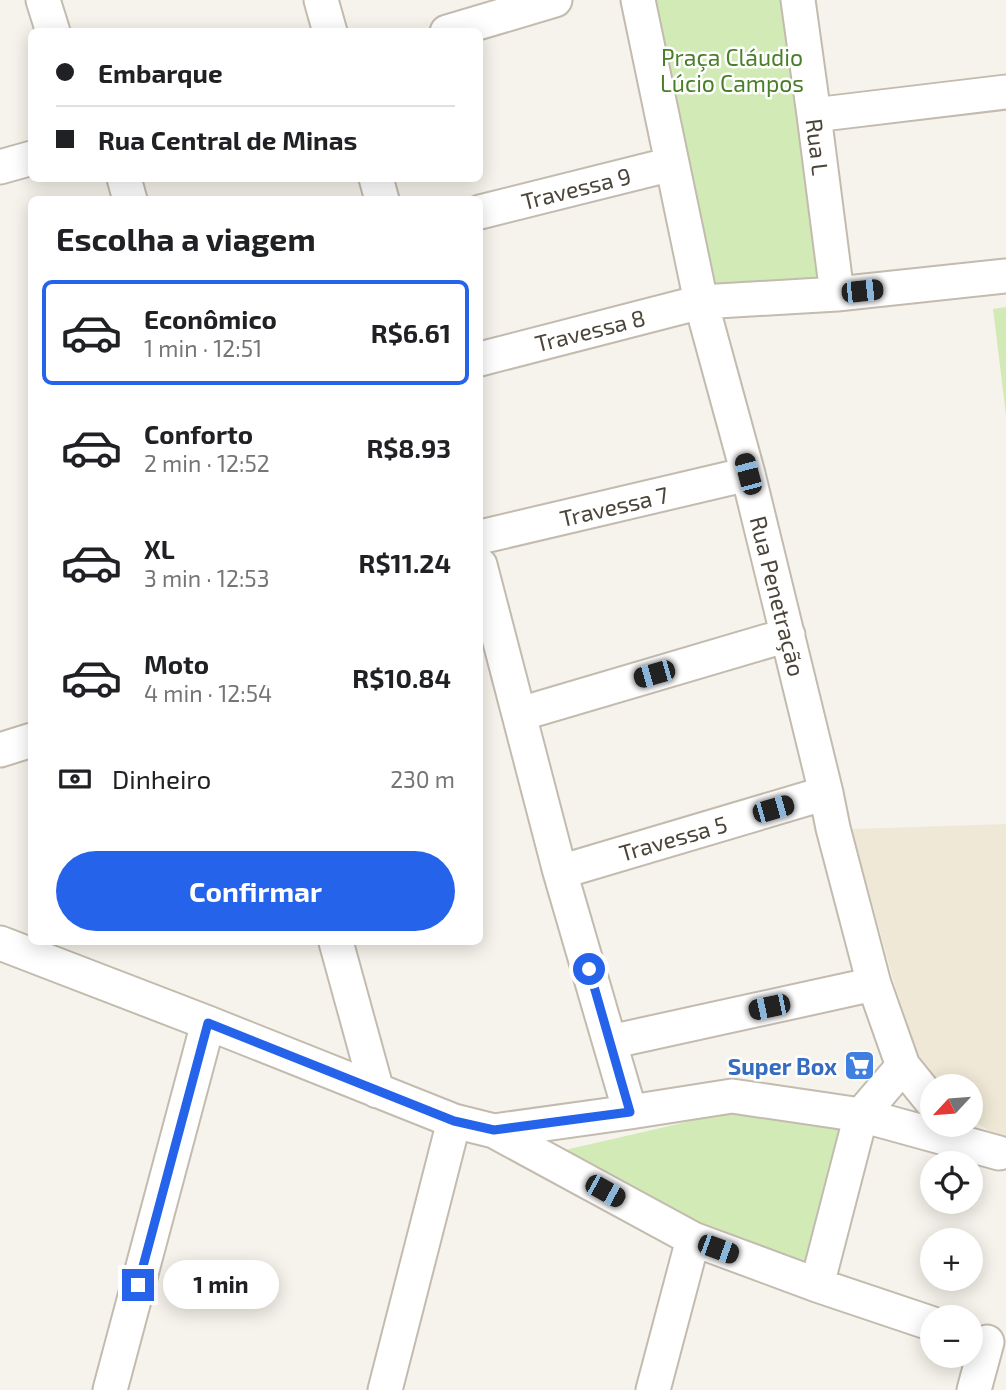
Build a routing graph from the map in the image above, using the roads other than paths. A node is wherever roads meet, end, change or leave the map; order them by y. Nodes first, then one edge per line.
1 (43, 0) edge
2 (321, 0) edge
3 (555, 0) edge
4 (638, 0) edge
5 (798, 0) edge
6 (52, 28) edge
7 (329, 28) edge
8 (460, 28) edge
9 (1006, 92) edge
10 (814, 115) junction
11 (28, 159) edge
12 (672, 163) junction
13 (0, 167) edge
14 (483, 211) edge
15 (1006, 276) edge
16 (837, 293) junction
17 (701, 302) junction
18 (483, 358) edge
19 (748, 474) junction
20 (483, 536) edge
21 (484, 608) edge
22 (788, 635) junction
23 (520, 714) junction
24 (28, 741) edge
25 (0, 750) edge
26 (826, 793) junction
27 (560, 872) junction
28 (0, 943) edge
29 (337, 945) edge
30 (874, 984) junction
31 (208, 1023) junction
32 (610, 1042) junction
33 (903, 1066) junction
34 (920, 1087) edge
35 (377, 1091) junction
36 (630, 1112) junction
37 (861, 1115) junction
38 (454, 1121) junction
39 (494, 1130) junction
40 (979, 1138) edge
41 (1003, 1154) edge
42 (693, 1239) junction
43 (817, 1285) junction
44 (920, 1320) edge
45 (988, 1342) edge
46 (110, 1390) edge
47 (385, 1390) edge
48 (653, 1390) edge
49 (974, 1390) edge

1 - 6 street
2 - 7 street
3 - 8 street
4 - 12 street, Rua Penetração
5 - 10 street, Rua L
9 - 10 street
10 - 16 street, Rua L
11 - 13 street
12 - 14 street, Travessa 9
12 - 17 street, Rua Penetração
15 - 16 street, Travessa 8
16 - 17 street, Travessa 8
17 - 18 street, Travessa 8
17 - 19 street, Rua Penetração
19 - 20 street, Travessa 7
19 - 22 street, Rua Penetração
21 - 23 street
22 - 23 street
22 - 26 street, Rua Penetração
23 - 27 street
24 - 25 street
26 - 27 street, Travessa 5
26 - 30 street, Rua Penetração
27 - 32 street
28 - 31 street
29 - 35 street
30 - 32 street
30 - 33 street, Rua Penetração
31 - 35 street
31 - 46 street
32 - 36 street
33 - 34 street, Rua Penetração
33 - 37 street
35 - 38 street
36 - 37 street
36 - 39 street
37 - 41 street
37 - 43 street
38 - 39 street
38 - 47 street
39 - 42 street
40 - 41 street
42 - 43 street
42 - 48 street
43 - 44 street
45 - 49 street

